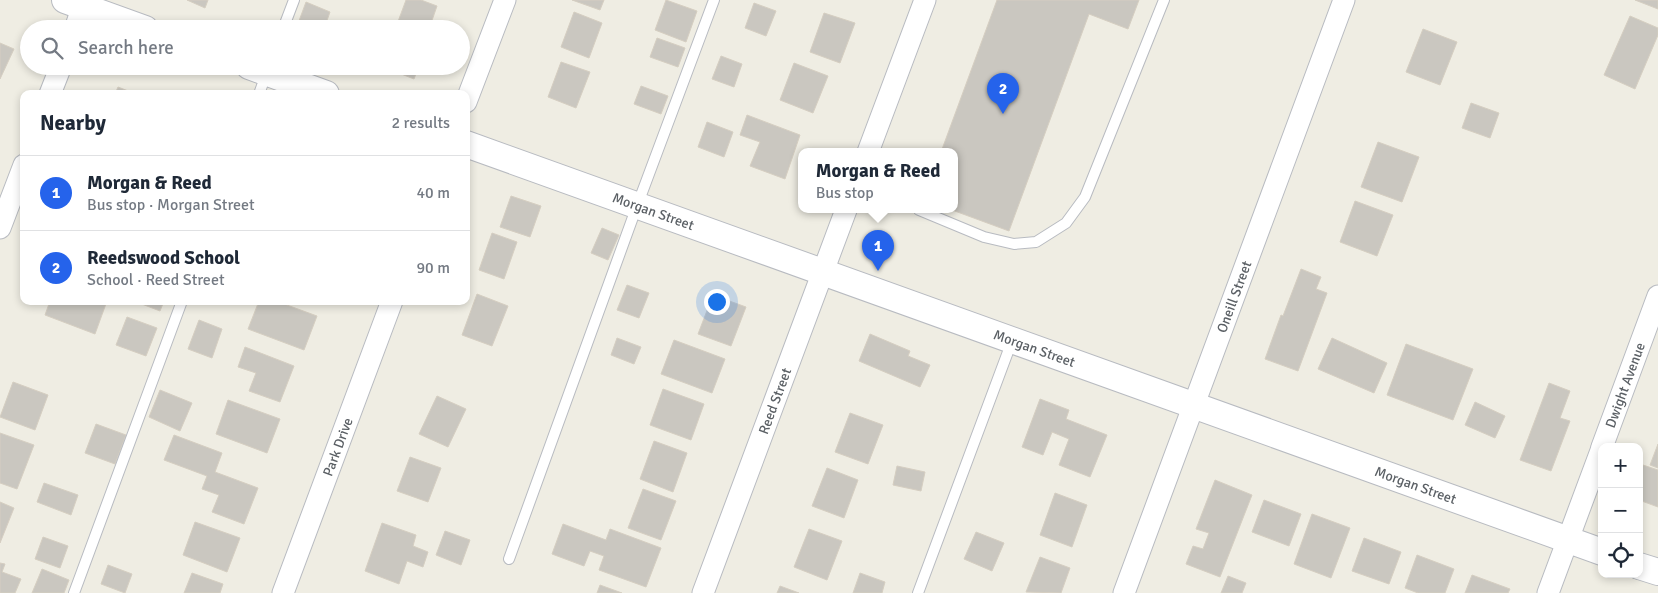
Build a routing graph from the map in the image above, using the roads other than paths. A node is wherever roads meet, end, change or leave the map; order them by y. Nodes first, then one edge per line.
1 (294, 0) edge
2 (504, 0) edge
3 (714, 0) edge
4 (925, 0) edge
5 (1164, 0) edge
6 (1344, 0) edge
7 (77, 9) edge
8 (114, 20) edge
9 (286, 20) edge
10 (57, 75) edge
11 (261, 75) edge
12 (52, 90) edge
13 (312, 90) edge
14 (470, 91) edge
15 (470, 145) edge
16 (870, 148) edge
17 (20, 176) edge
18 (637, 206) junction
19 (845, 213) edge
20 (926, 213) edge
21 (0, 228) edge
22 (823, 272) junction
23 (1658, 296) edge
24 (181, 305) edge
25 (391, 305) edge
26 (1012, 340) junction
27 (1194, 406) junction
28 (1603, 443) edge
29 (1598, 458) edge
30 (1568, 540) junction
31 (1598, 551) edge
32 (510, 559) dead end
33 (1643, 567) edge
34 (1658, 572) edge
35 (74, 593) edge
36 (283, 593) edge
37 (703, 593) edge
38 (918, 593) edge
39 (1124, 593) edge
40 (1548, 593) edge

1 - 9 lane
2 - 14 street
3 - 18 lane
4 - 16 street
5 - 20 lane
6 - 27 street, Oneill Street
7 - 8 street
10 - 12 street
11 - 13 street
15 - 18 street, Morgan Street
17 - 21 street
18 - 22 street, Morgan Street
18 - 32 lane
19 - 22 street, Reed Street
22 - 26 street, Morgan Street
22 - 37 street, Reed Street
23 - 28 street, Dwight Avenue
24 - 35 lane
25 - 36 street, Park Drive
26 - 27 street, Morgan Street
26 - 38 lane
27 - 30 street, Morgan Street
27 - 39 street, Oneill Street
29 - 30 street, Dwight Avenue
30 - 31 street, Morgan Street
30 - 40 street, Dwight Avenue
33 - 34 street

